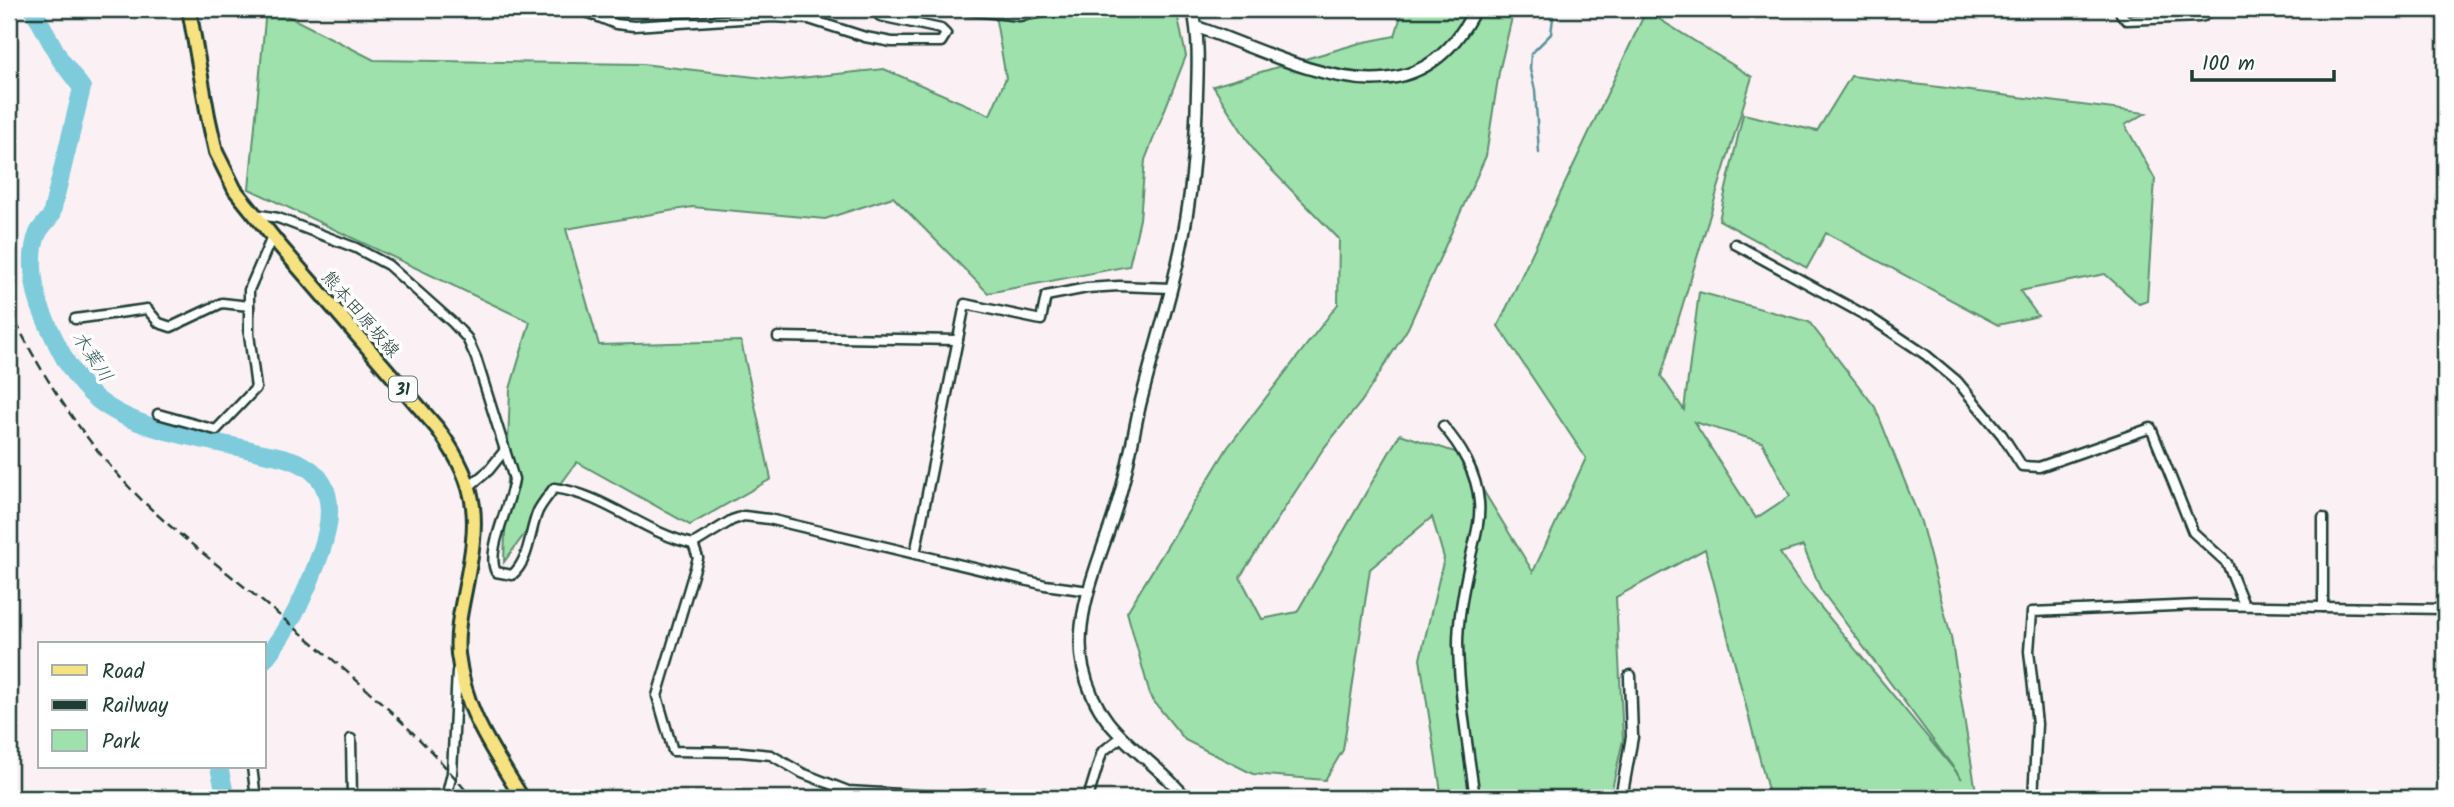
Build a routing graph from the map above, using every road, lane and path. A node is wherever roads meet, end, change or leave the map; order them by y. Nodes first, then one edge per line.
1 (189, 9) edge
2 (579, 9) edge
3 (876, 9) edge
4 (956, 9) edge
5 (1062, 9) edge
6 (1193, 9) edge
7 (1475, 9) edge
8 (2120, 9) edge
9 (2210, 9) edge
10 (1197, 27) junction
11 (253, 214) junction
12 (272, 237) junction
13 (1735, 244) dead end
14 (1171, 288) junction
15 (249, 306) junction
16 (75, 319) dead end
17 (778, 337) dead end
18 (958, 340) junction
19 (158, 414) dead end
20 (1443, 426) dead end
21 (505, 450) junction
22 (470, 486) junction
23 (2323, 518) dead end
24 (694, 544) junction
25 (915, 554) junction
26 (1089, 591) junction
27 (2244, 605) junction
28 (2323, 607) junction
29 (2445, 609) edge
30 (458, 650) junction
31 (1630, 676) dead end
32 (1120, 738) junction
33 (351, 739) dead end
34 (251, 768) edge
35 (2445, 792) edge
36 (256, 798) edge
37 (352, 798) edge
38 (446, 798) edge
39 (522, 798) edge
40 (1013, 798) edge
41 (1088, 798) edge
42 (1186, 798) edge
43 (1475, 798) edge
44 (1621, 798) edge
45 (2033, 798) edge
46 (2441, 798) edge

1 - 11 main road, 熊本田原坂線 / 31
2 - 3 street
4 - 5 street
6 - 10 street
7 - 10 street
8 - 9 street
10 - 14 street
11 - 12 main road, 熊本田原坂線 / 31
11 - 21 street
12 - 15 street
12 - 22 main road, 熊本田原坂線 / 31
13 - 27 street
14 - 18 street
14 - 26 street
15 - 16 street
15 - 19 street
17 - 18 street
18 - 25 street
20 - 43 street
21 - 22 street
21 - 24 street
22 - 30 main road, 熊本田原坂線 / 31
23 - 28 street
24 - 25 street
24 - 40 street
25 - 26 street
26 - 32 street
27 - 28 street
27 - 45 street
28 - 29 street
30 - 38 street
30 - 39 main road, 熊本田原坂線 / 31
31 - 44 street
32 - 41 street
32 - 42 street
33 - 37 street
34 - 36 street
35 - 46 street

